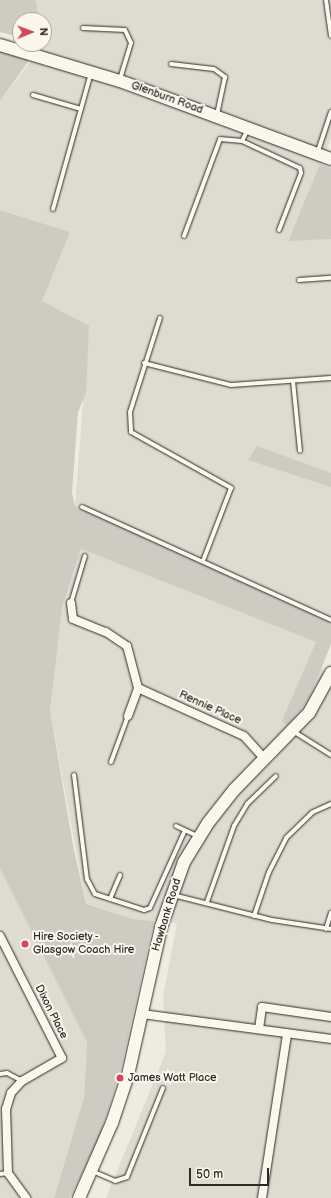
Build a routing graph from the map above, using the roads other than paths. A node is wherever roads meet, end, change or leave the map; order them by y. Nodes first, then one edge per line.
1 (326, 0) edge
2 (83, 28) dead end
3 (331, 36) edge
4 (0, 45) edge
5 (171, 64) dead end
6 (91, 72) junction
7 (120, 81) junction
8 (33, 95) dead end
9 (81, 109) junction
10 (331, 112) edge
11 (217, 116) junction
12 (248, 127) junction
13 (242, 141) junction
14 (317, 152) junction
15 (331, 159) edge
16 (54, 209) dead end
17 (279, 230) dead end
18 (184, 236) dead end
19 (331, 278) edge
20 (299, 280) dead end
21 (160, 318) dead end
22 (144, 363) junction
23 (331, 378) edge
24 (293, 381) junction
25 (300, 452) dead end
26 (82, 507) dead end
27 (85, 556) dead end
28 (203, 561) junction
29 (71, 603) joint
30 (331, 612) edge
31 (330, 619) edge
32 (331, 673) edge
33 (138, 688) junction
34 (128, 716) joint
35 (293, 731) junction
36 (331, 754) edge
37 (265, 758) junction
38 (111, 762) dead end
39 (74, 775) dead end
40 (276, 776) dead end
41 (331, 804) edge
42 (176, 826) dead end
43 (185, 830) junction
44 (199, 837) junction
45 (120, 875) dead end
46 (171, 895) junction
47 (110, 898) junction
48 (207, 902) junction
49 (331, 913) edge
50 (254, 916) junction
51 (328, 929) edge
52 (0, 936) edge
53 (142, 1014) junction
54 (331, 1018) edge
55 (259, 1029) junction
56 (287, 1034) junction
57 (331, 1039) edge
58 (0, 1074) edge
59 (22, 1081) junction
60 (163, 1088) dead end
61 (92, 1171) junction
62 (4, 1174) edge
63 (26, 1198) edge
64 (79, 1198) edge
65 (262, 1198) edge

1 - 3 lane
2 - 7 lane
4 - 6 street, Glenburn Road
5 - 11 lane
6 - 7 street, Glenburn Road
6 - 9 lane
7 - 11 street, Glenburn Road
8 - 9 lane
9 - 16 lane
10 - 14 lane
11 - 12 street, Glenburn Road
12 - 13 lane
12 - 14 street, Glenburn Road
13 - 17 lane
13 - 18 lane
14 - 15 street, Glenburn Road
19 - 20 lane
21 - 22 lane
22 - 24 lane
22 - 28 lane
23 - 24 lane
24 - 25 lane
26 - 28 lane
27 - 29 lane
28 - 31 lane
29 - 33 street
30 - 31 lane
32 - 35 street, Hawbank Road
33 - 34 street
33 - 37 street, Rennie Place
34 - 38 lane
35 - 36 lane
35 - 37 street, Hawbank Road
37 - 44 street, Hawbank Road
39 - 47 lane
40 - 48 lane
41 - 50 lane
42 - 43 lane
43 - 44 lane
43 - 47 lane
44 - 46 street, Hawbank Road
45 - 47 lane
46 - 48 lane
46 - 53 street, Hawbank Road
48 - 50 lane
49 - 51 lane
50 - 51 lane
52 - 59 street, Dixon Place
53 - 55 street
53 - 61 street, Hawbank Road
54 - 55 street
55 - 56 street
56 - 57 street
56 - 65 street
58 - 59 lane
59 - 62 street, Dixon Place
60 - 61 lane
61 - 64 street, Hawbank Road
62 - 63 street, Dixon Place

